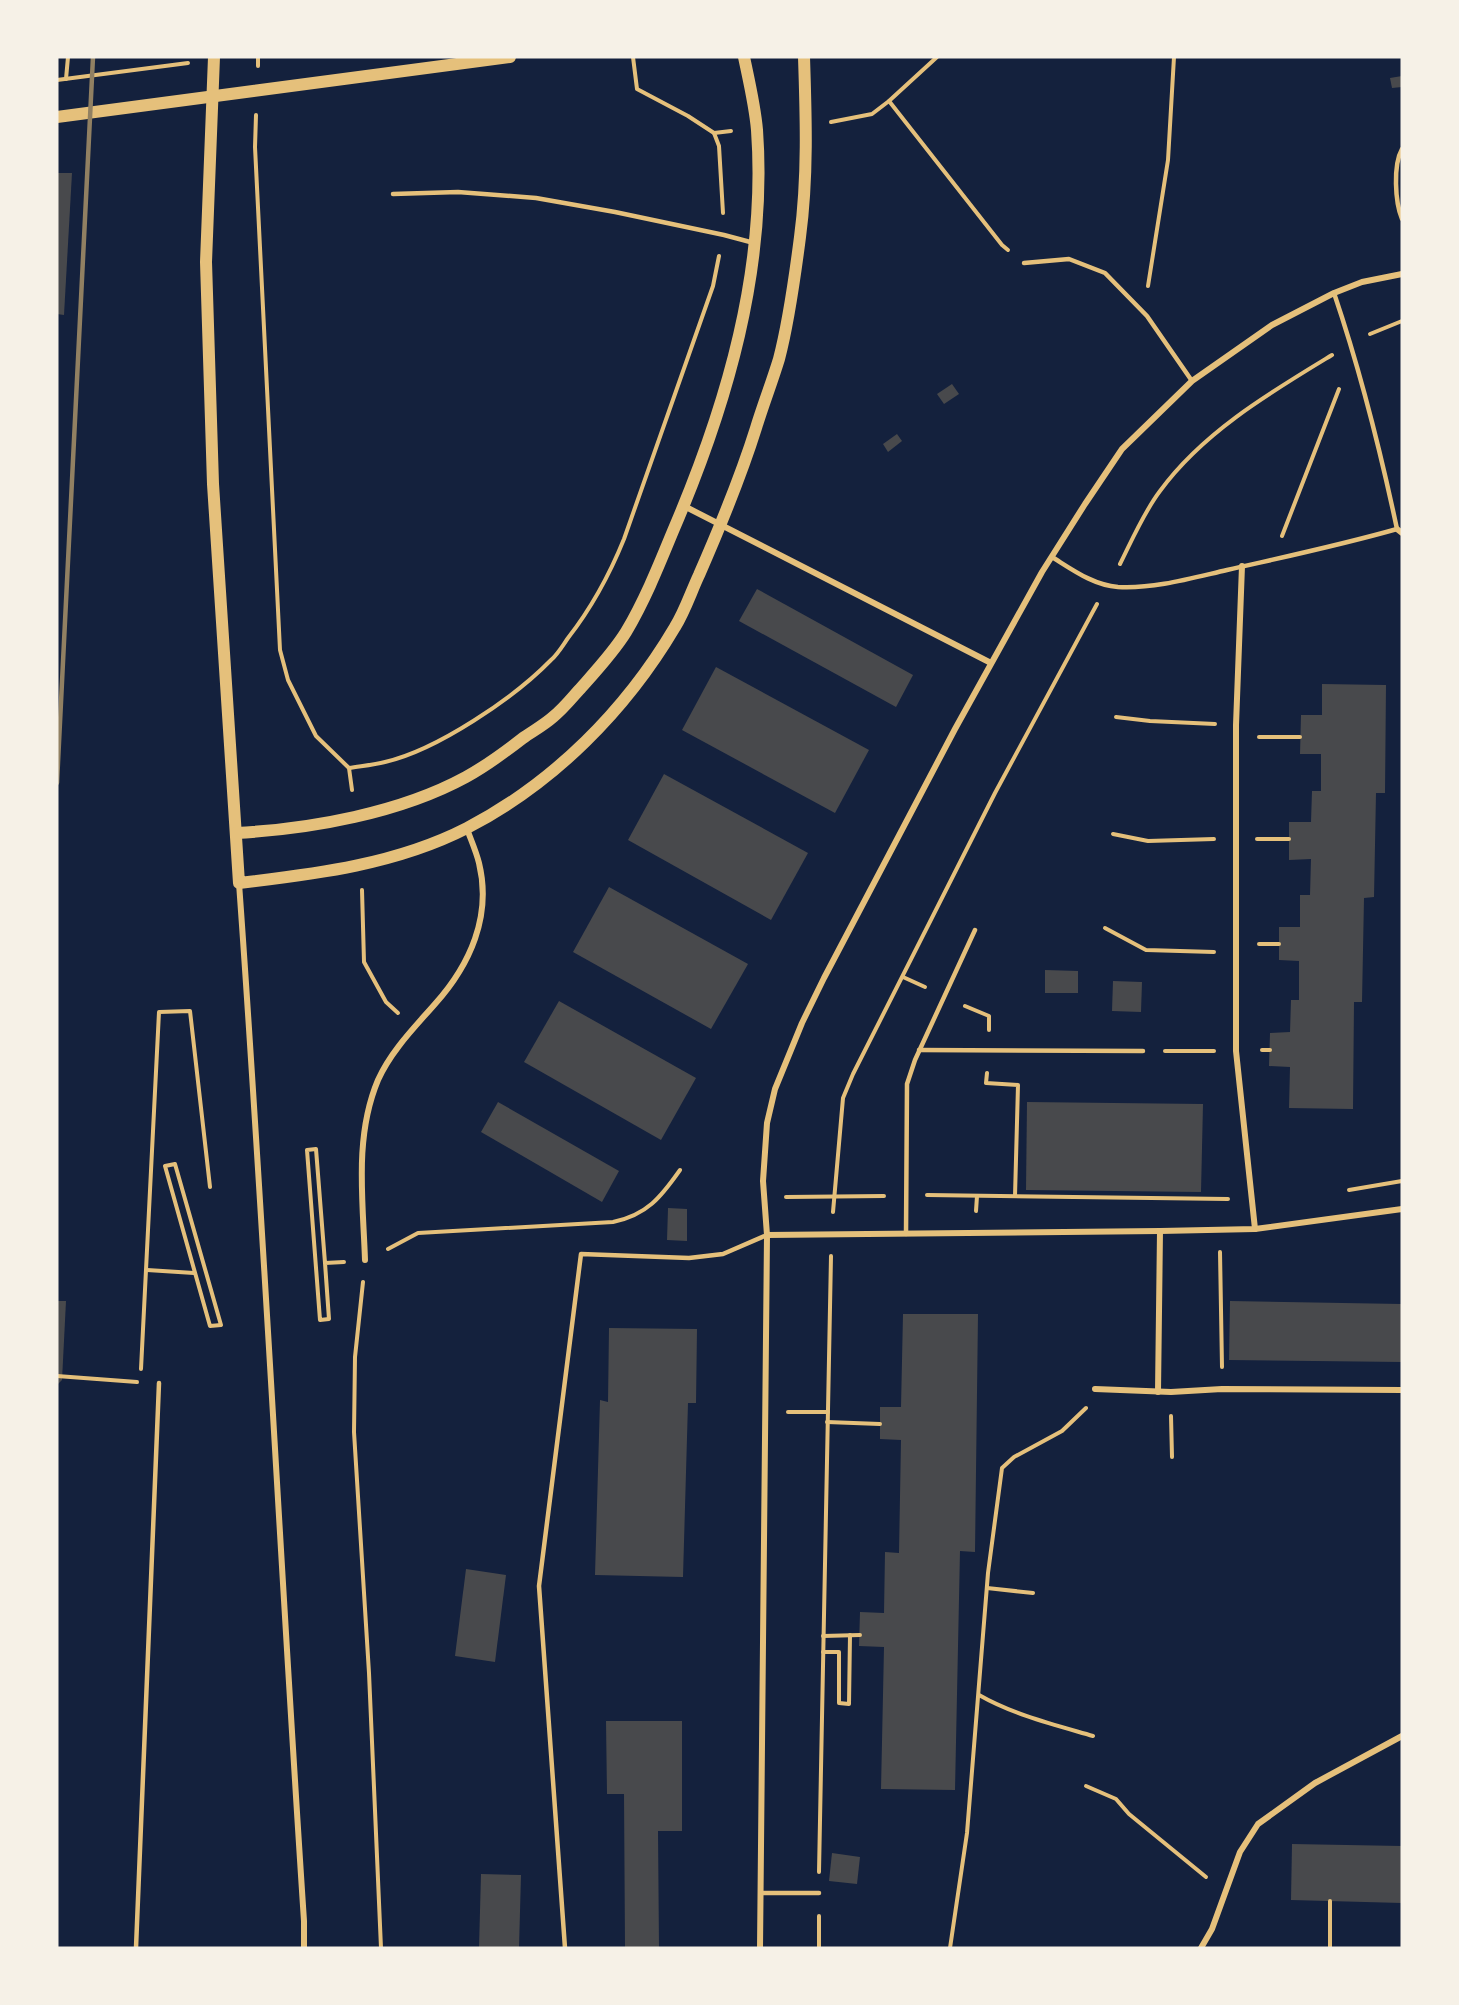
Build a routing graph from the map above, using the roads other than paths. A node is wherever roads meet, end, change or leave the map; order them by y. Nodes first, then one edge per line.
1 (214, 57) edge
2 (510, 57) edge
3 (744, 57) edge
4 (804, 57) edge
5 (61, 117) edge
6 (1402, 149) edge
7 (393, 194) dead end
8 (1402, 219) edge
9 (754, 243) junction
10 (1024, 263) road end
11 (1402, 274) edge
12 (1334, 293) junction
13 (1192, 381) junction
14 (684, 506) junction
15 (721, 525) junction
16 (1399, 531) edge
17 (1052, 557) junction
18 (1242, 566) junction
19 (991, 663) junction
20 (466, 828) junction
21 (236, 832) junction
22 (239, 884) junction
23 (975, 930) dead end
24 (919, 1050) junction
25 (1143, 1051) road end
26 (1402, 1209) edge
27 (1255, 1229) junction
28 (1160, 1232) junction
29 (906, 1234) junction
30 (767, 1235) junction
31 (365, 1260) road end
32 (159, 1383) dead end
33 (1095, 1389) road end
34 (1402, 1390) edge
35 (1158, 1392) junction
36 (1402, 1736) edge
37 (761, 1893) junction
38 (819, 1893) road end
39 (136, 1948) edge
40 (303, 1948) edge
41 (565, 1948) edge
42 (760, 1948) edge
43 (1201, 1948) edge

1 - 21 main road
2 - 5 main road
3 - 9 main road
4 - 15 main road
6 - 8 lane
7 - 9 lane
9 - 14 main road
10 - 13 lane
11 - 12 street
12 - 13 street
12 - 16 lane
13 - 17 street
14 - 15 street
14 - 21 main road
15 - 19 street
15 - 20 main road
16 - 18 lane
17 - 18 lane
17 - 19 street
18 - 27 street
19 - 30 street
20 - 22 main road
20 - 31 street
21 - 22 main road
22 - 40 street
23 - 24 lane
24 - 25 lane
24 - 29 lane
26 - 27 street
27 - 28 street
28 - 29 street
28 - 35 street
29 - 30 street
30 - 37 street
30 - 41 lane
32 - 39 lane
33 - 35 street
34 - 35 street
36 - 43 street
37 - 38 lane
37 - 42 street

